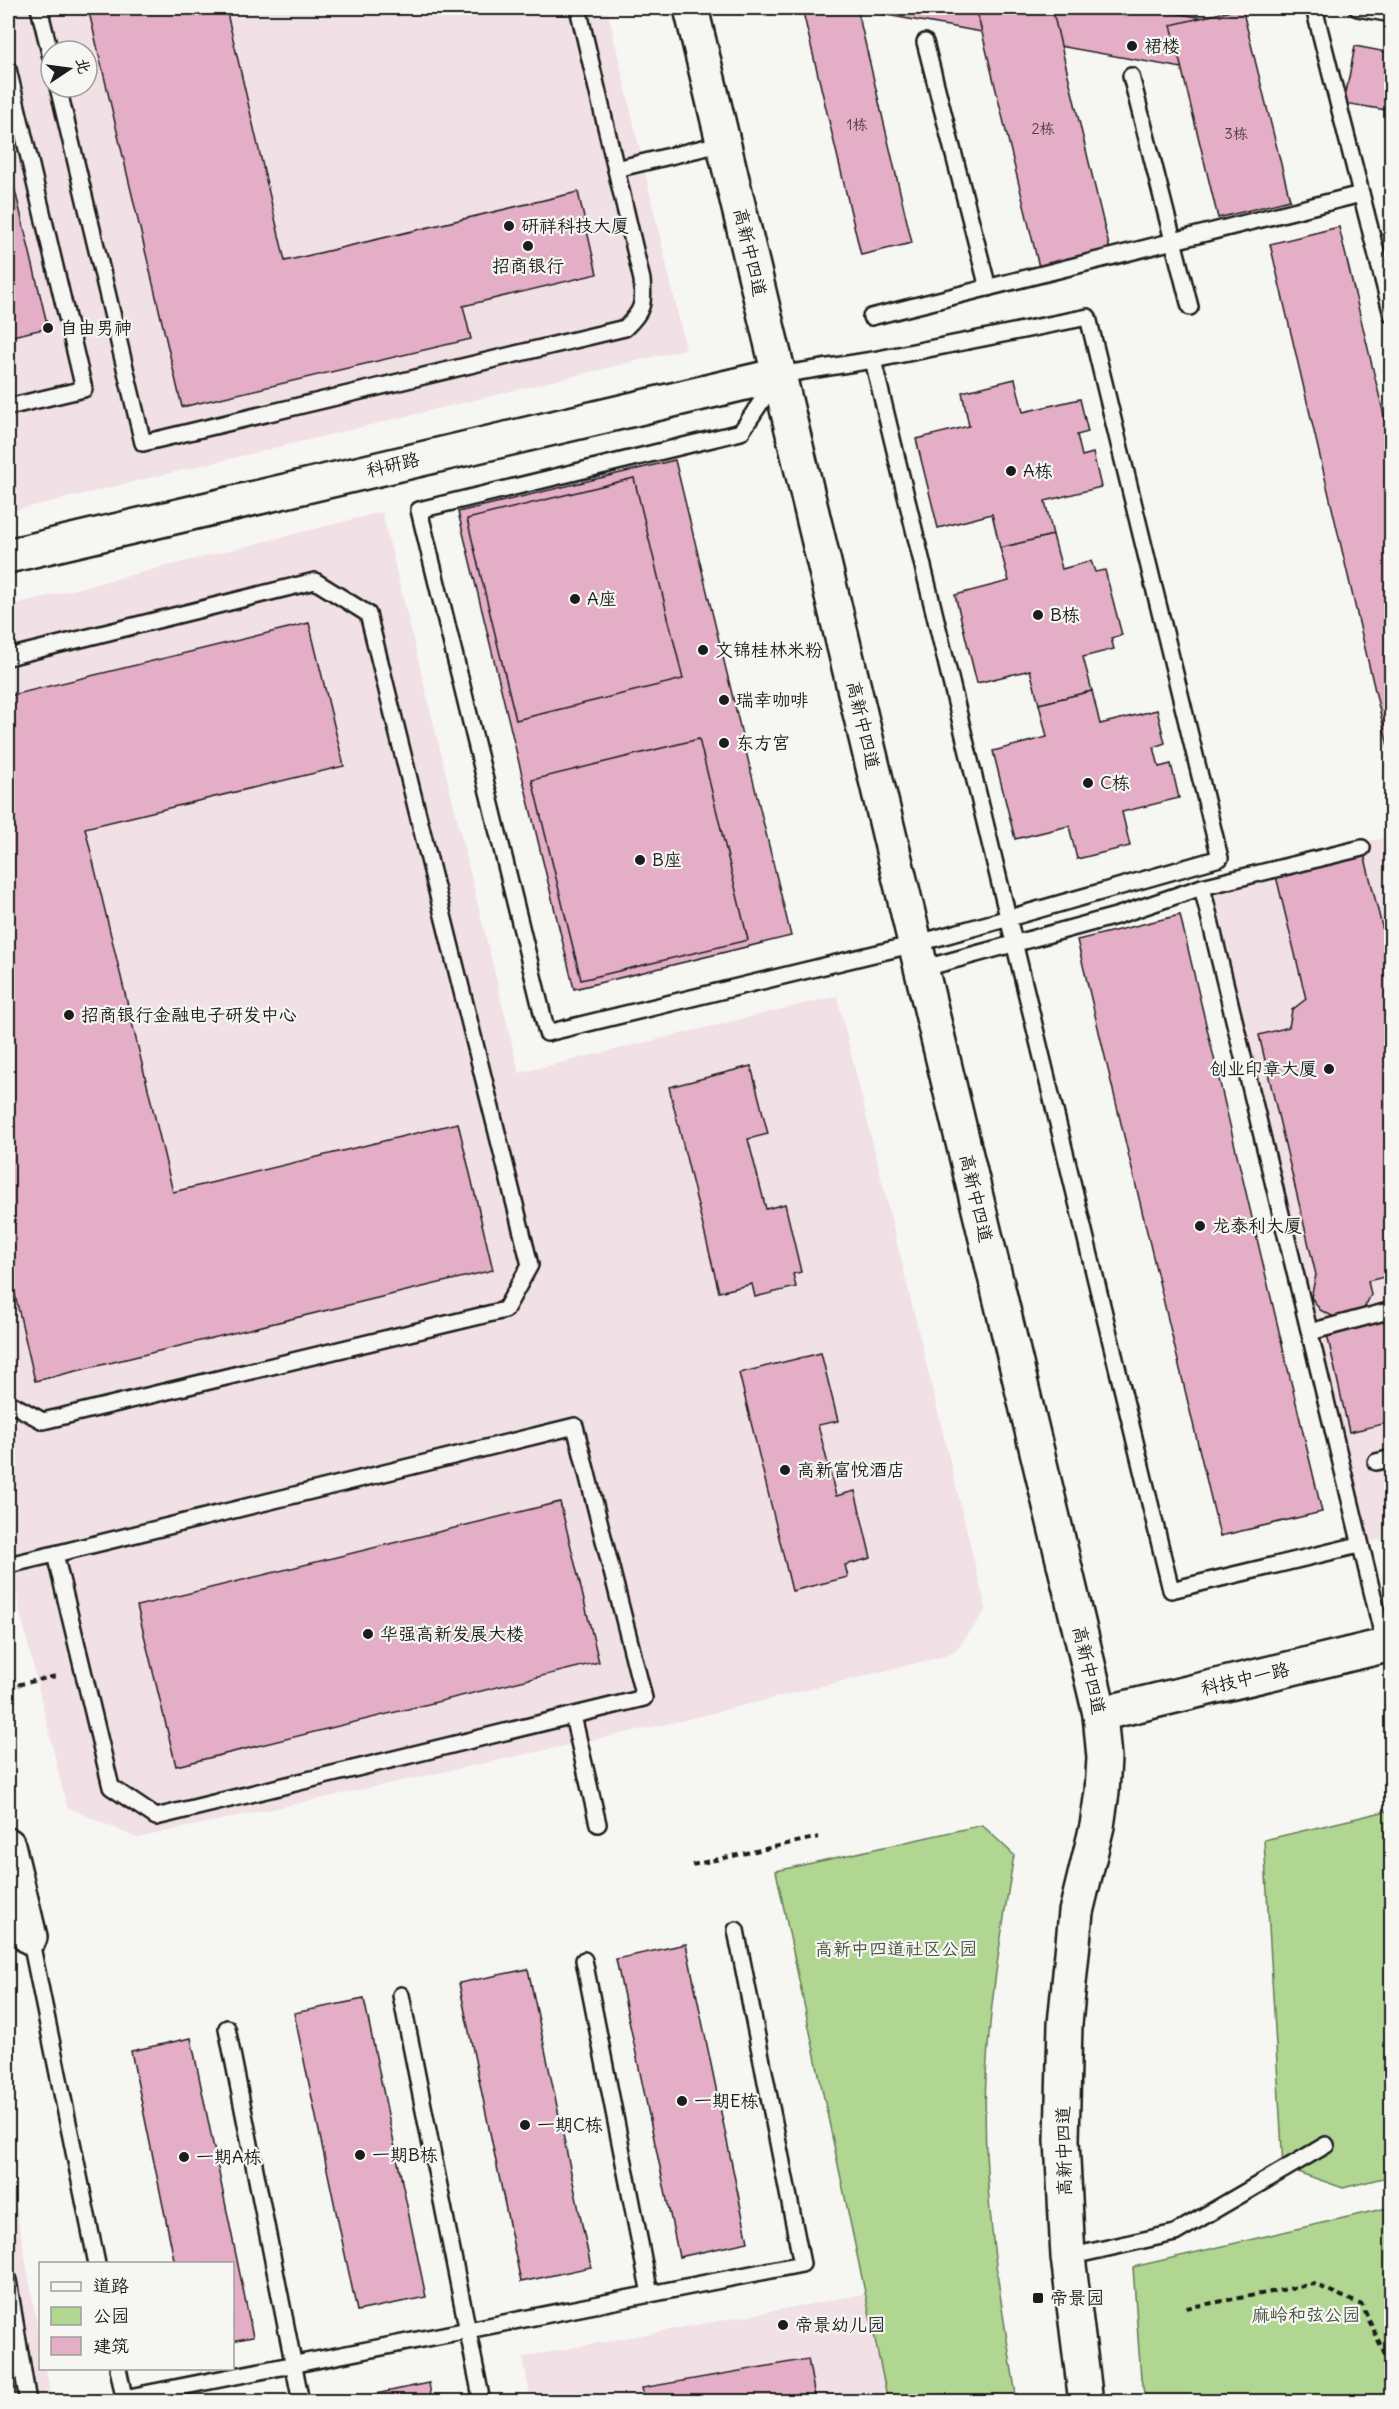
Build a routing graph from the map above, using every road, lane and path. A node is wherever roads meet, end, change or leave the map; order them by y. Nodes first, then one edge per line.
1 (39, 8) edge
2 (578, 8) edge
3 (691, 8) edge
4 (1314, 8) edge
5 (1357, 8) edge
6 (1392, 14) edge
7 (47, 39) edge
8 (926, 42) dead end
9 (8, 69) edge
10 (1131, 76) dead end
11 (61, 99) edge
12 (724, 143) junction
13 (616, 169) junction
14 (1361, 194) junction
15 (1173, 242) junction
16 (988, 288) junction
17 (1190, 307) dead end
18 (1392, 315) edge
19 (871, 317) dead end
20 (873, 360) junction
21 (779, 375) junction
22 (8, 407) edge
23 (8, 556) edge
24 (8, 657) edge
25 (1362, 848) dead end
26 (1202, 887) junction
27 (1009, 918) junction
28 (1015, 944) junction
29 (918, 956) junction
30 (1392, 1310) edge
31 (1310, 1332) junction
32 (8, 1402) edge
33 (1392, 1458) edge
34 (1376, 1462) dead end
35 (1359, 1545) junction
36 (55, 1554) junction
37 (8, 1565) edge
38 (1388, 1645) edge
39 (83, 1670) junction
40 (8, 1687) edge
41 (1100, 1714) junction
42 (573, 1716) junction
43 (598, 1824) dead end
44 (819, 1837) dead end
45 (8, 1845) edge
46 (692, 1865) dead end
47 (736, 1930) dead end
48 (30, 1937) joint
49 (584, 1960) dead end
50 (401, 1995) dead end
51 (228, 2028) dead end
52 (1326, 2145) dead end
53 (1068, 2257) junction
54 (97, 2262) edge
55 (8, 2280) edge
56 (650, 2294) junction
57 (1186, 2308) dead end
58 (468, 2330) junction
59 (294, 2364) junction
60 (118, 2370) edge
61 (1392, 2388) edge
62 (124, 2400) edge
63 (28, 2402) edge
64 (301, 2402) edge
65 (482, 2402) edge
66 (1086, 2402) edge

1 - 7 lane
2 - 13 lane
3 - 12 main road, 高新中四道
4 - 14 lane
5 - 6 lane
8 - 16 lane
9 - 22 lane
10 - 15 lane
11 - 13 lane
12 - 13 lane
12 - 21 main road, 高新中四道
14 - 15 lane
14 - 18 lane
15 - 16 lane
15 - 17 lane
16 - 19 lane
20 - 21 lane
20 - 27 lane
20 - 27 lane
21 - 23 main road, 科研路
21 - 29 main road, 高新中四道
21 - 29 lane
24 - 32 lane
25 - 26 lane
26 - 28 lane
26 - 31 lane
27 - 28 lane
27 - 29 lane
28 - 29 lane
28 - 35 lane
29 - 41 main road, 高新中四道
30 - 31 lane
31 - 35 lane
33 - 34 lane
35 - 38 lane
36 - 37 lane
36 - 39 lane
36 - 42 lane
38 - 41 main road, 科技中一路
39 - 40 path
39 - 42 lane
41 - 53 main road, 高新中四道
42 - 43 lane
44 - 46 path
45 - 48 main road
47 - 56 lane
48 - 54 lane
49 - 56 lane
50 - 58 lane
51 - 59 lane
52 - 53 lane
53 - 66 main road, 高新中四道
55 - 63 lane
56 - 58 lane
57 - 61 path
58 - 59 lane
58 - 65 lane
59 - 62 lane
59 - 64 lane
60 - 62 lane

